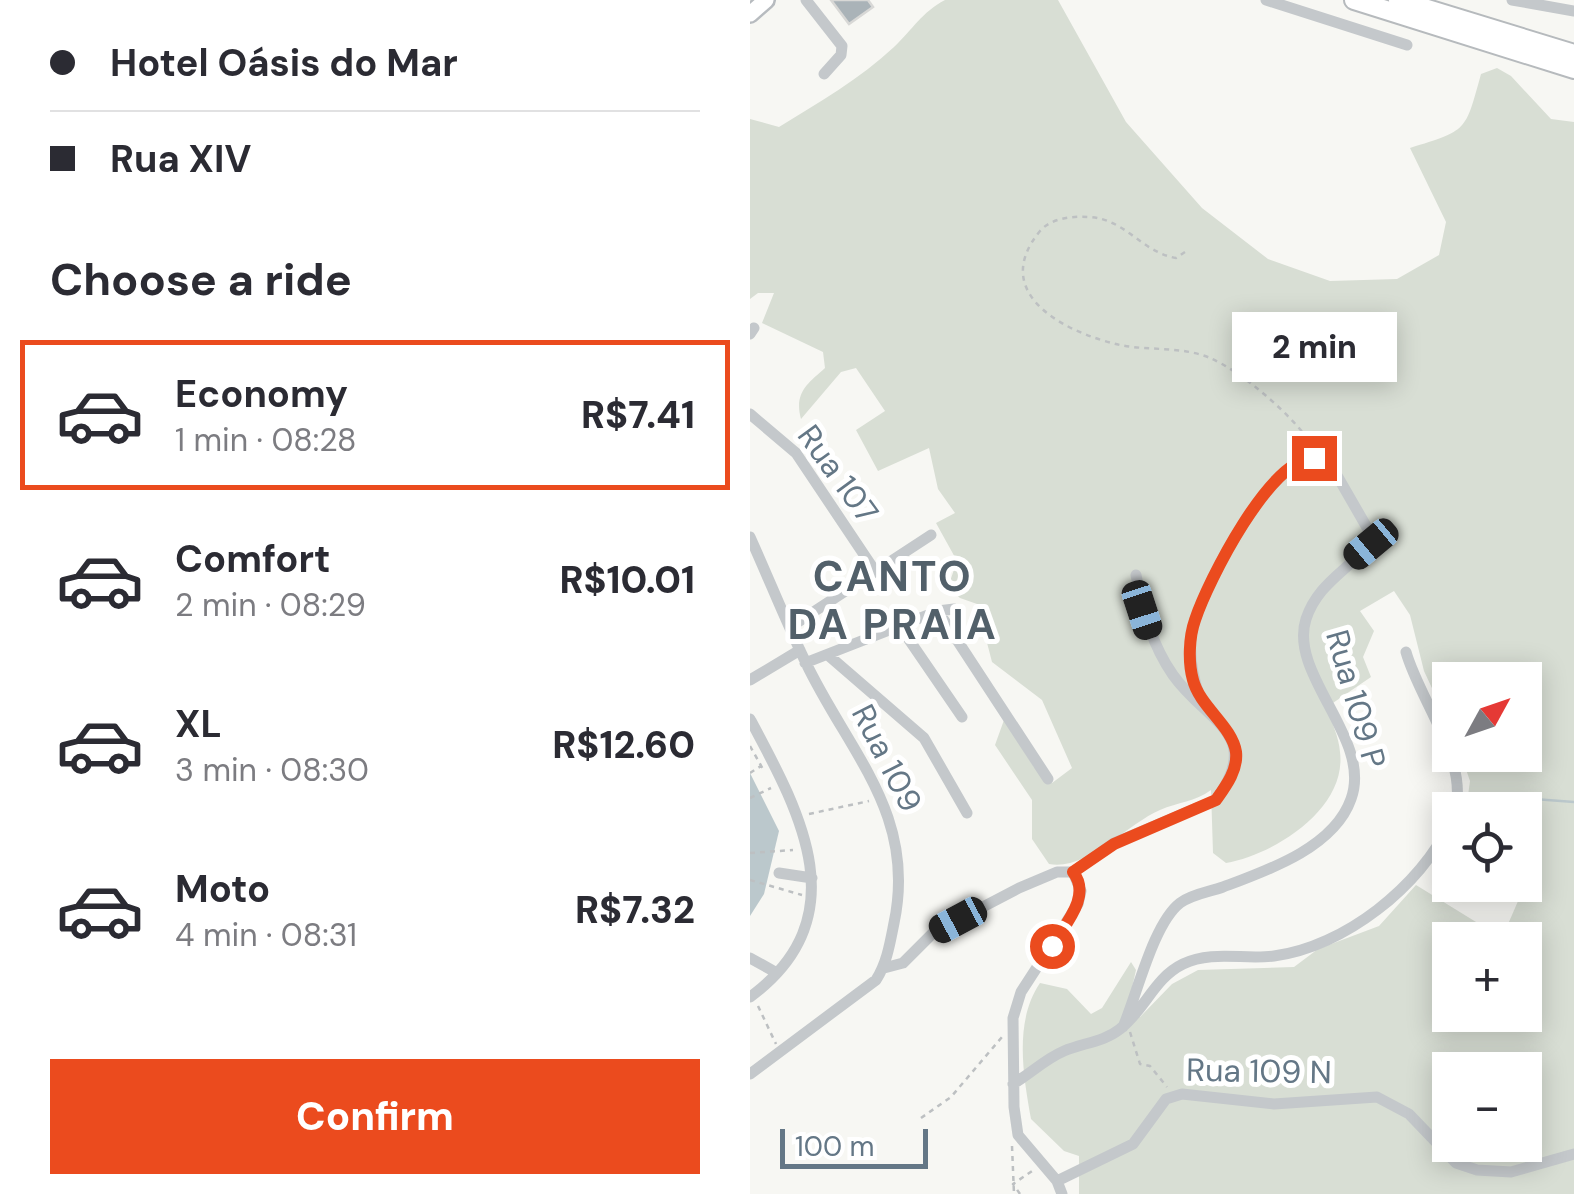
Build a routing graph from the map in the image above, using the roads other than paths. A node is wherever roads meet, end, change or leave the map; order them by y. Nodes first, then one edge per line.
1 (766, 0) edge
2 (806, 0) edge
3 (1266, 0) edge
4 (1354, 0) edge
5 (1398, 0) edge
6 (1512, 0) edge
7 (1574, 10) edge
8 (750, 14) edge
9 (1407, 45) dead end
10 (1574, 54) edge
11 (1574, 68) edge
12 (824, 74) dead end
13 (750, 414) edge
14 (931, 535) dead end
15 (750, 537) edge
16 (875, 572) junction
17 (1136, 575) dead end
18 (954, 609) dead end
19 (938, 611) junction
20 (792, 626) junction
21 (902, 628) junction
22 (1406, 652) dead end
23 (828, 655) junction
24 (803, 656) junction
25 (750, 680) edge
26 (1200, 698) junction
27 (962, 717) dead end
28 (750, 719) edge
29 (1048, 779) dead end
30 (1457, 792) edge
31 (967, 813) dead end
32 (1432, 850) edge
33 (1073, 872) junction
34 (778, 873) dead end
35 (812, 878) junction
36 (750, 958) edge
37 (884, 968) junction
38 (777, 973) junction
39 (751, 996) edge
40 (1124, 1027) junction
41 (750, 1074) edge
42 (1013, 1084) junction
43 (1574, 1154) edge
44 (1060, 1188) edge

1 - 8 main road
2 - 12 street
3 - 9 street
4 - 11 highway
5 - 10 highway
6 - 7 street
13 - 16 street, Rua 107
14 - 16 street
15 - 20 street, Rua 109
16 - 20 street
17 - 26 street
18 - 19 street
19 - 21 street
19 - 29 street
20 - 24 street, Rua 109
21 - 23 street
21 - 27 street
22 - 30 street
23 - 24 street
23 - 31 street
24 - 25 street
24 - 37 street, Rua 109
26 - 33 street
26 - 40 street, Rua 109 P
28 - 35 street
32 - 40 street
33 - 37 street
33 - 42 street, Rua 109 N
34 - 35 street
35 - 38 street
36 - 38 street
37 - 41 street
38 - 39 street
40 - 42 street
42 - 44 street, Rua 109 N
43 - 44 street, Rua 109 N

